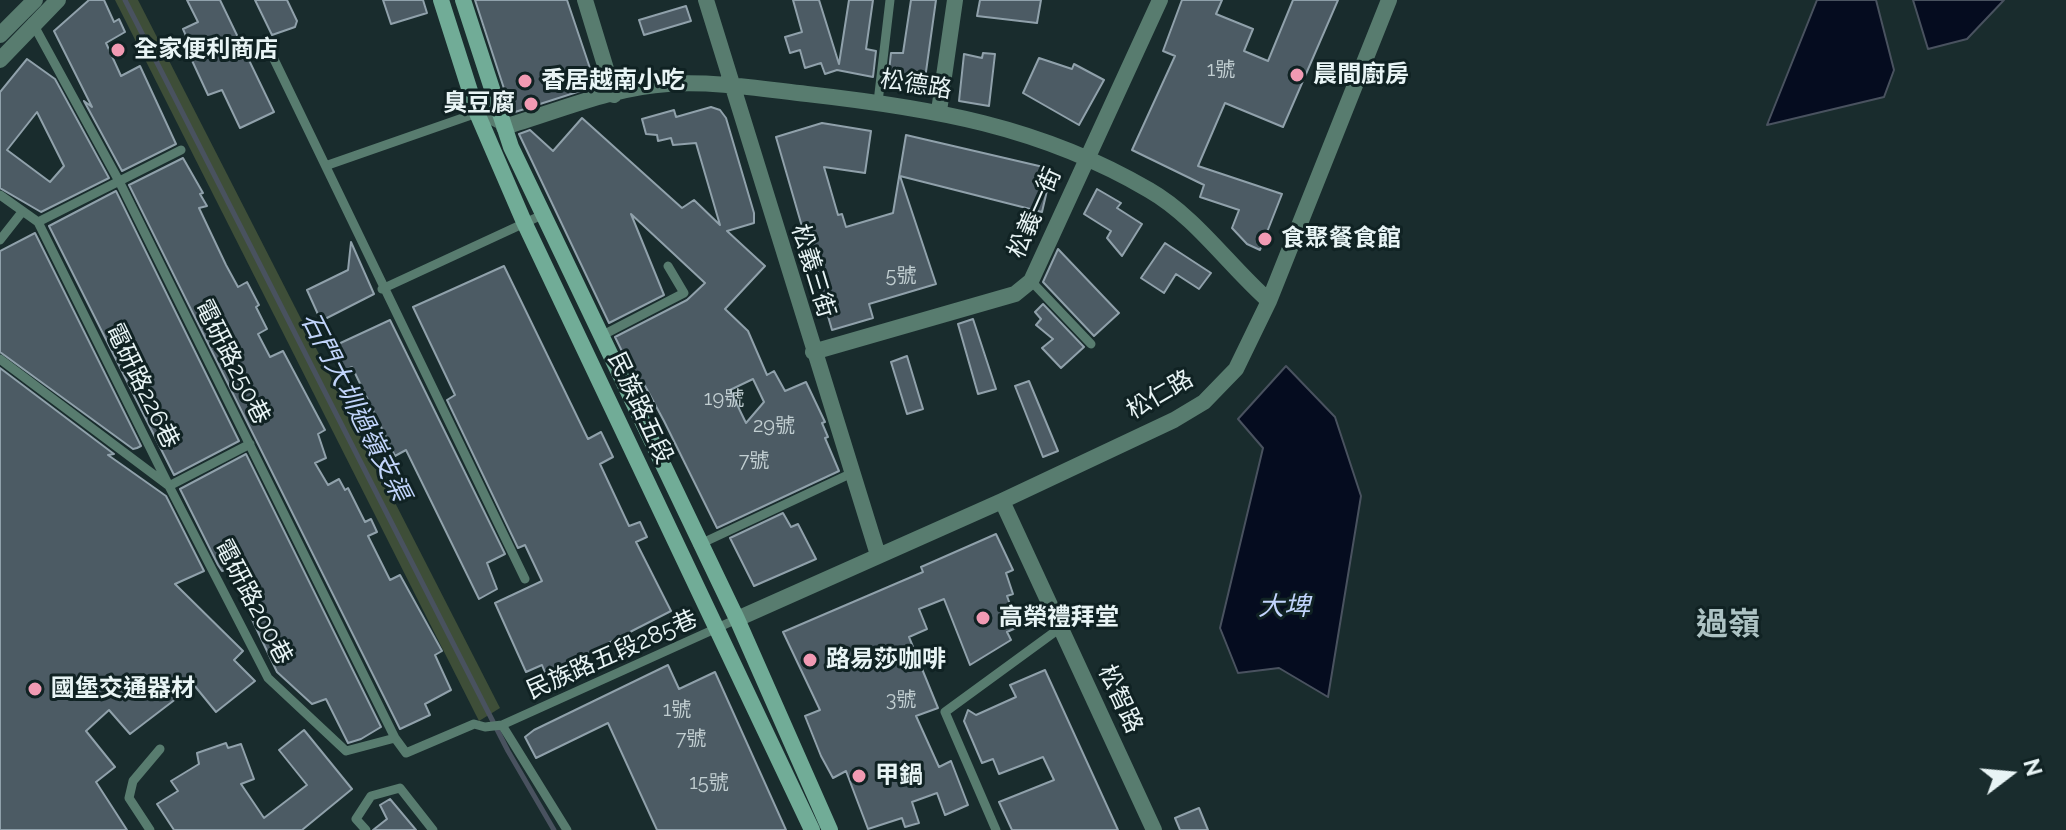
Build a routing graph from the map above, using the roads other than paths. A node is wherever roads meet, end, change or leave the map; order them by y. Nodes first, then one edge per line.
1 (58, 0) edge
2 (441, 0) edge
3 (463, 0) edge
4 (585, 0) edge
5 (706, 0) edge
6 (890, 0) edge
7 (955, 0) edge
8 (1160, 0) edge
9 (1389, 0) edge
10 (31, 11) edge
11 (0, 35) edge
12 (271, 53) dead end
13 (0, 60) edge
14 (731, 85) junction
15 (614, 95) junction
16 (878, 102) junction
17 (939, 111) junction
18 (477, 113) junction
19 (504, 127) junction
20 (181, 150) dead end
21 (1087, 157) junction
22 (328, 165) junction
23 (120, 183) junction
24 (0, 195) edge
25 (22, 212) junction
26 (542, 215) junction
27 (38, 222) junction
28 (524, 222) junction
29 (0, 240) edge
30 (668, 266) dead end
31 (1031, 281) junction
32 (382, 289) junction
33 (1269, 301) junction
34 (601, 336) junction
35 (1091, 344) dead end
36 (813, 352) junction
37 (0, 359) edge
38 (250, 444) junction
39 (852, 473) junction
40 (169, 486) junction
41 (1002, 501) junction
42 (698, 545) junction
43 (878, 555) junction
44 (525, 579) dead end
45 (737, 619) junction
46 (1060, 628) junction
47 (718, 630) junction
48 (502, 725) junction
49 (395, 738) junction
50 (160, 749) dead end
51 (150, 830) edge
52 (366, 830) edge
53 (433, 830) edge
54 (567, 830) edge
55 (812, 830) edge
56 (830, 830) edge
57 (996, 830) edge
58 (1154, 830) edge

1 - 10 street
2 - 18 main road, 民族路五段
3 - 19 main road, 民族路五段
4 - 15 street
5 - 14 street, 松義三街
6 - 16 lane
7 - 17 street
8 - 21 street, 松義一街
9 - 33 street, 松仁路
10 - 11 street
10 - 13 street
10 - 23 lane, 電研路250巷
12 - 22 lane
14 - 15 street, 松德路
14 - 16 street, 松德路
14 - 36 street, 松義三街
15 - 19 street, 松德路
16 - 17 street, 松德路
17 - 21 street, 松德路
18 - 19 lane
18 - 22 lane
18 - 28 main road, 民族路五段
19 - 26 main road, 民族路五段
20 - 23 lane
21 - 31 street, 松義一街
21 - 33 street, 松德路
22 - 32 lane
23 - 27 lane
23 - 38 lane, 電研路250巷
24 - 25 lane
25 - 27 lane
25 - 29 lane
26 - 28 lane
26 - 34 main road, 民族路五段
27 - 40 lane, 電研路226巷
28 - 32 lane
28 - 47 main road, 民族路五段
30 - 34 lane
31 - 35 lane
31 - 36 street, 松義一街
32 - 44 lane
33 - 41 street, 松仁路
34 - 42 main road, 民族路五段
36 - 39 street, 松義三街
37 - 40 lane, 電研路200巷
38 - 40 lane, 電研路226巷
38 - 49 lane, 電研路250巷
39 - 42 lane
39 - 43 street, 松義三街
40 - 49 lane, 電研路200巷
41 - 43 street, 松仁路
41 - 46 street, 松智路
42 - 45 main road, 民族路五段
43 - 45 street, 松仁路
45 - 47 lane, 民族路五段285巷
45 - 56 main road, 民族路五段
46 - 57 lane
46 - 58 street, 松智路
47 - 48 lane, 民族路五段285巷
47 - 55 main road, 民族路五段
48 - 49 lane, 電研路200巷
48 - 54 lane
50 - 51 lane
52 - 53 lane

